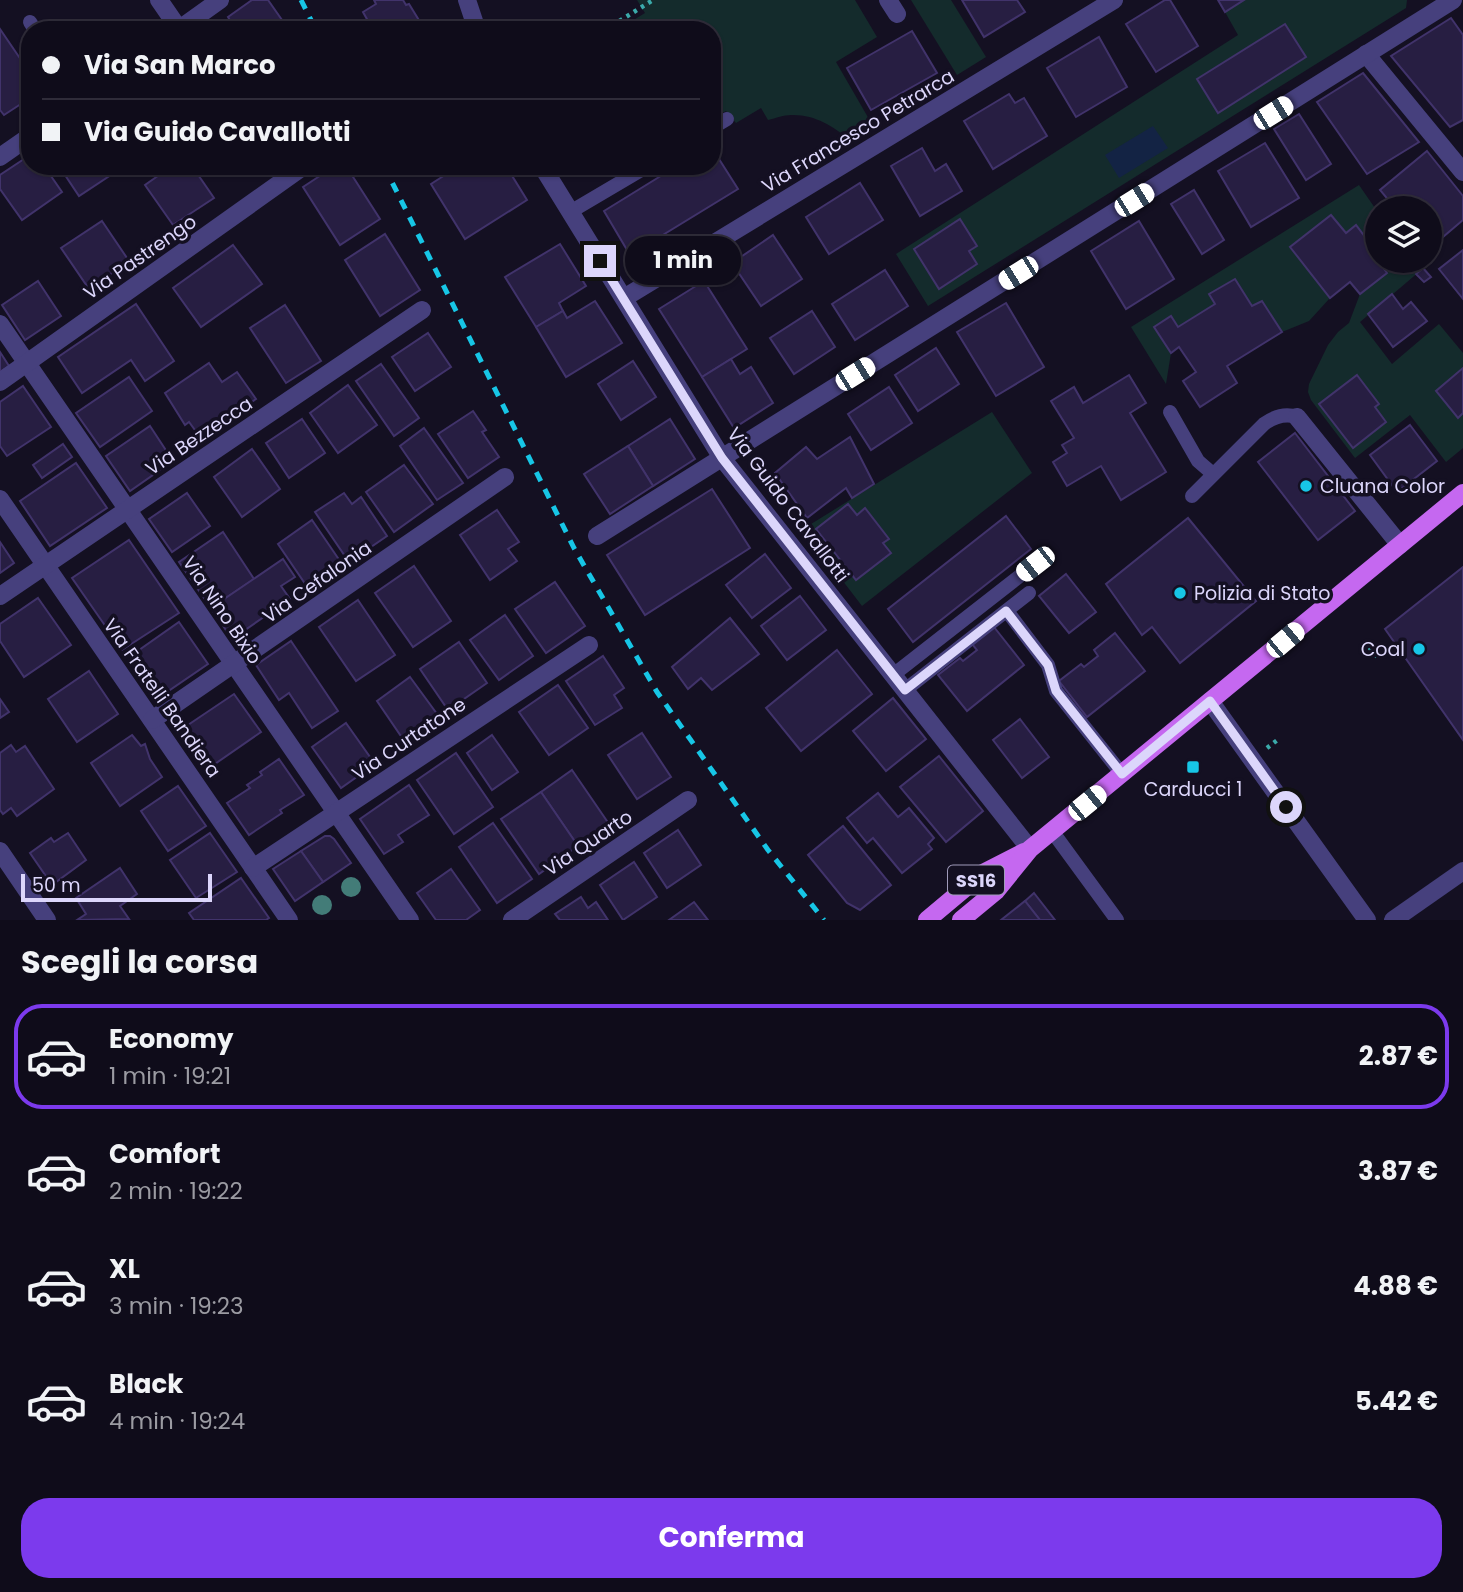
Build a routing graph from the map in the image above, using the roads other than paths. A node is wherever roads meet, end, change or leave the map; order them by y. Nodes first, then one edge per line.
1 (159, 0) edge
2 (220, 0) edge
3 (467, 0) edge
4 (1114, 0) edge
5 (1453, 0) edge
6 (173, 21) edge
7 (191, 21) edge
8 (474, 21) edge
9 (1366, 54) junction
10 (727, 119) dead end
11 (721, 123) edge
12 (21, 142) edge
13 (0, 157) edge
14 (1463, 172) edge
15 (291, 175) edge
16 (547, 175) edge
17 (633, 175) edge
18 (570, 212) junction
19 (624, 298) junction
20 (422, 310) dead end
21 (0, 324) edge
22 (27, 363) junction
23 (0, 382) edge
24 (1170, 412) dead end
25 (1297, 417) joint
26 (722, 458) junction
27 (1213, 474) junction
28 (505, 477) dead end
29 (1463, 493) edge
30 (1192, 496) dead end
31 (0, 499) edge
32 (128, 509) junction
33 (597, 536) dead end
34 (1400, 545) junction
35 (1035, 564) dead end
36 (45, 565) junction
37 (1029, 593) dead end
38 (0, 596) edge
39 (1006, 611) junction
40 (589, 645) dead end
41 (234, 664) junction
42 (893, 675) junction
43 (905, 690) junction
44 (1210, 701) junction
45 (152, 720) junction
46 (1122, 774) junction
47 (688, 800) dead end
48 (336, 813) junction
49 (1052, 831) junction
50 (1030, 849) junction
51 (0, 851) edge
52 (253, 868) junction
53 (1463, 871) edge
54 (47, 920) edge
55 (289, 920) edge
56 (410, 920) edge
57 (512, 920) edge
58 (927, 920) edge
59 (961, 920) edge
60 (1117, 920) edge
61 (1367, 920) edge
62 (1393, 920) edge

1 - 6 street
2 - 7 street
3 - 8 street
4 - 19 street, Via Francesco Petrarca
5 - 9 street
9 - 14 street
9 - 26 street
10 - 11 lane
12 - 13 street
15 - 22 street, Via Pastrengo
16 - 18 street, Via Guido Cavallotti
17 - 18 lane
18 - 19 street, Via Guido Cavallotti
19 - 26 street, Via Guido Cavallotti
20 - 32 street, Via Bezzecca
21 - 22 street, Via Nino Bixio
22 - 23 street, Via Pastrengo
22 - 32 street, Via Nino Bixio
24 - 27 lane
25 - 27 lane
25 - 34 street
26 - 33 street
26 - 42 street, Via Guido Cavallotti
27 - 30 lane
28 - 41 street, Via Cefalonia
29 - 34 main road, SS16
31 - 36 street, Via Fratelli Bandiera
32 - 36 street, Via Bezzecca
32 - 41 street, Via Nino Bixio
34 - 44 main road, SS16
35 - 42 lane
36 - 38 street, Via Bezzecca
36 - 45 street, Via Fratelli Bandiera
37 - 39 lane
39 - 43 lane
39 - 46 lane
40 - 48 street, Via Curtatone
41 - 45 street, Via Cefalonia
41 - 48 street, Via Nino Bixio
42 - 43 street, Via Guido Cavallotti
43 - 50 street, Via Guido Cavallotti
44 - 46 main road, SS16
44 - 61 street
45 - 52 street, Via Fratelli Bandiera
46 - 49 main road, SS16
47 - 57 street, Via Quarto
48 - 52 street, Via Curtatone
48 - 56 street, Via Nino Bixio
49 - 50 main road, SS16
49 - 60 lane
50 - 58 main road, SS16
50 - 59 main road, SS16
51 - 54 street
52 - 55 street, Via Fratelli Bandiera
53 - 62 street

